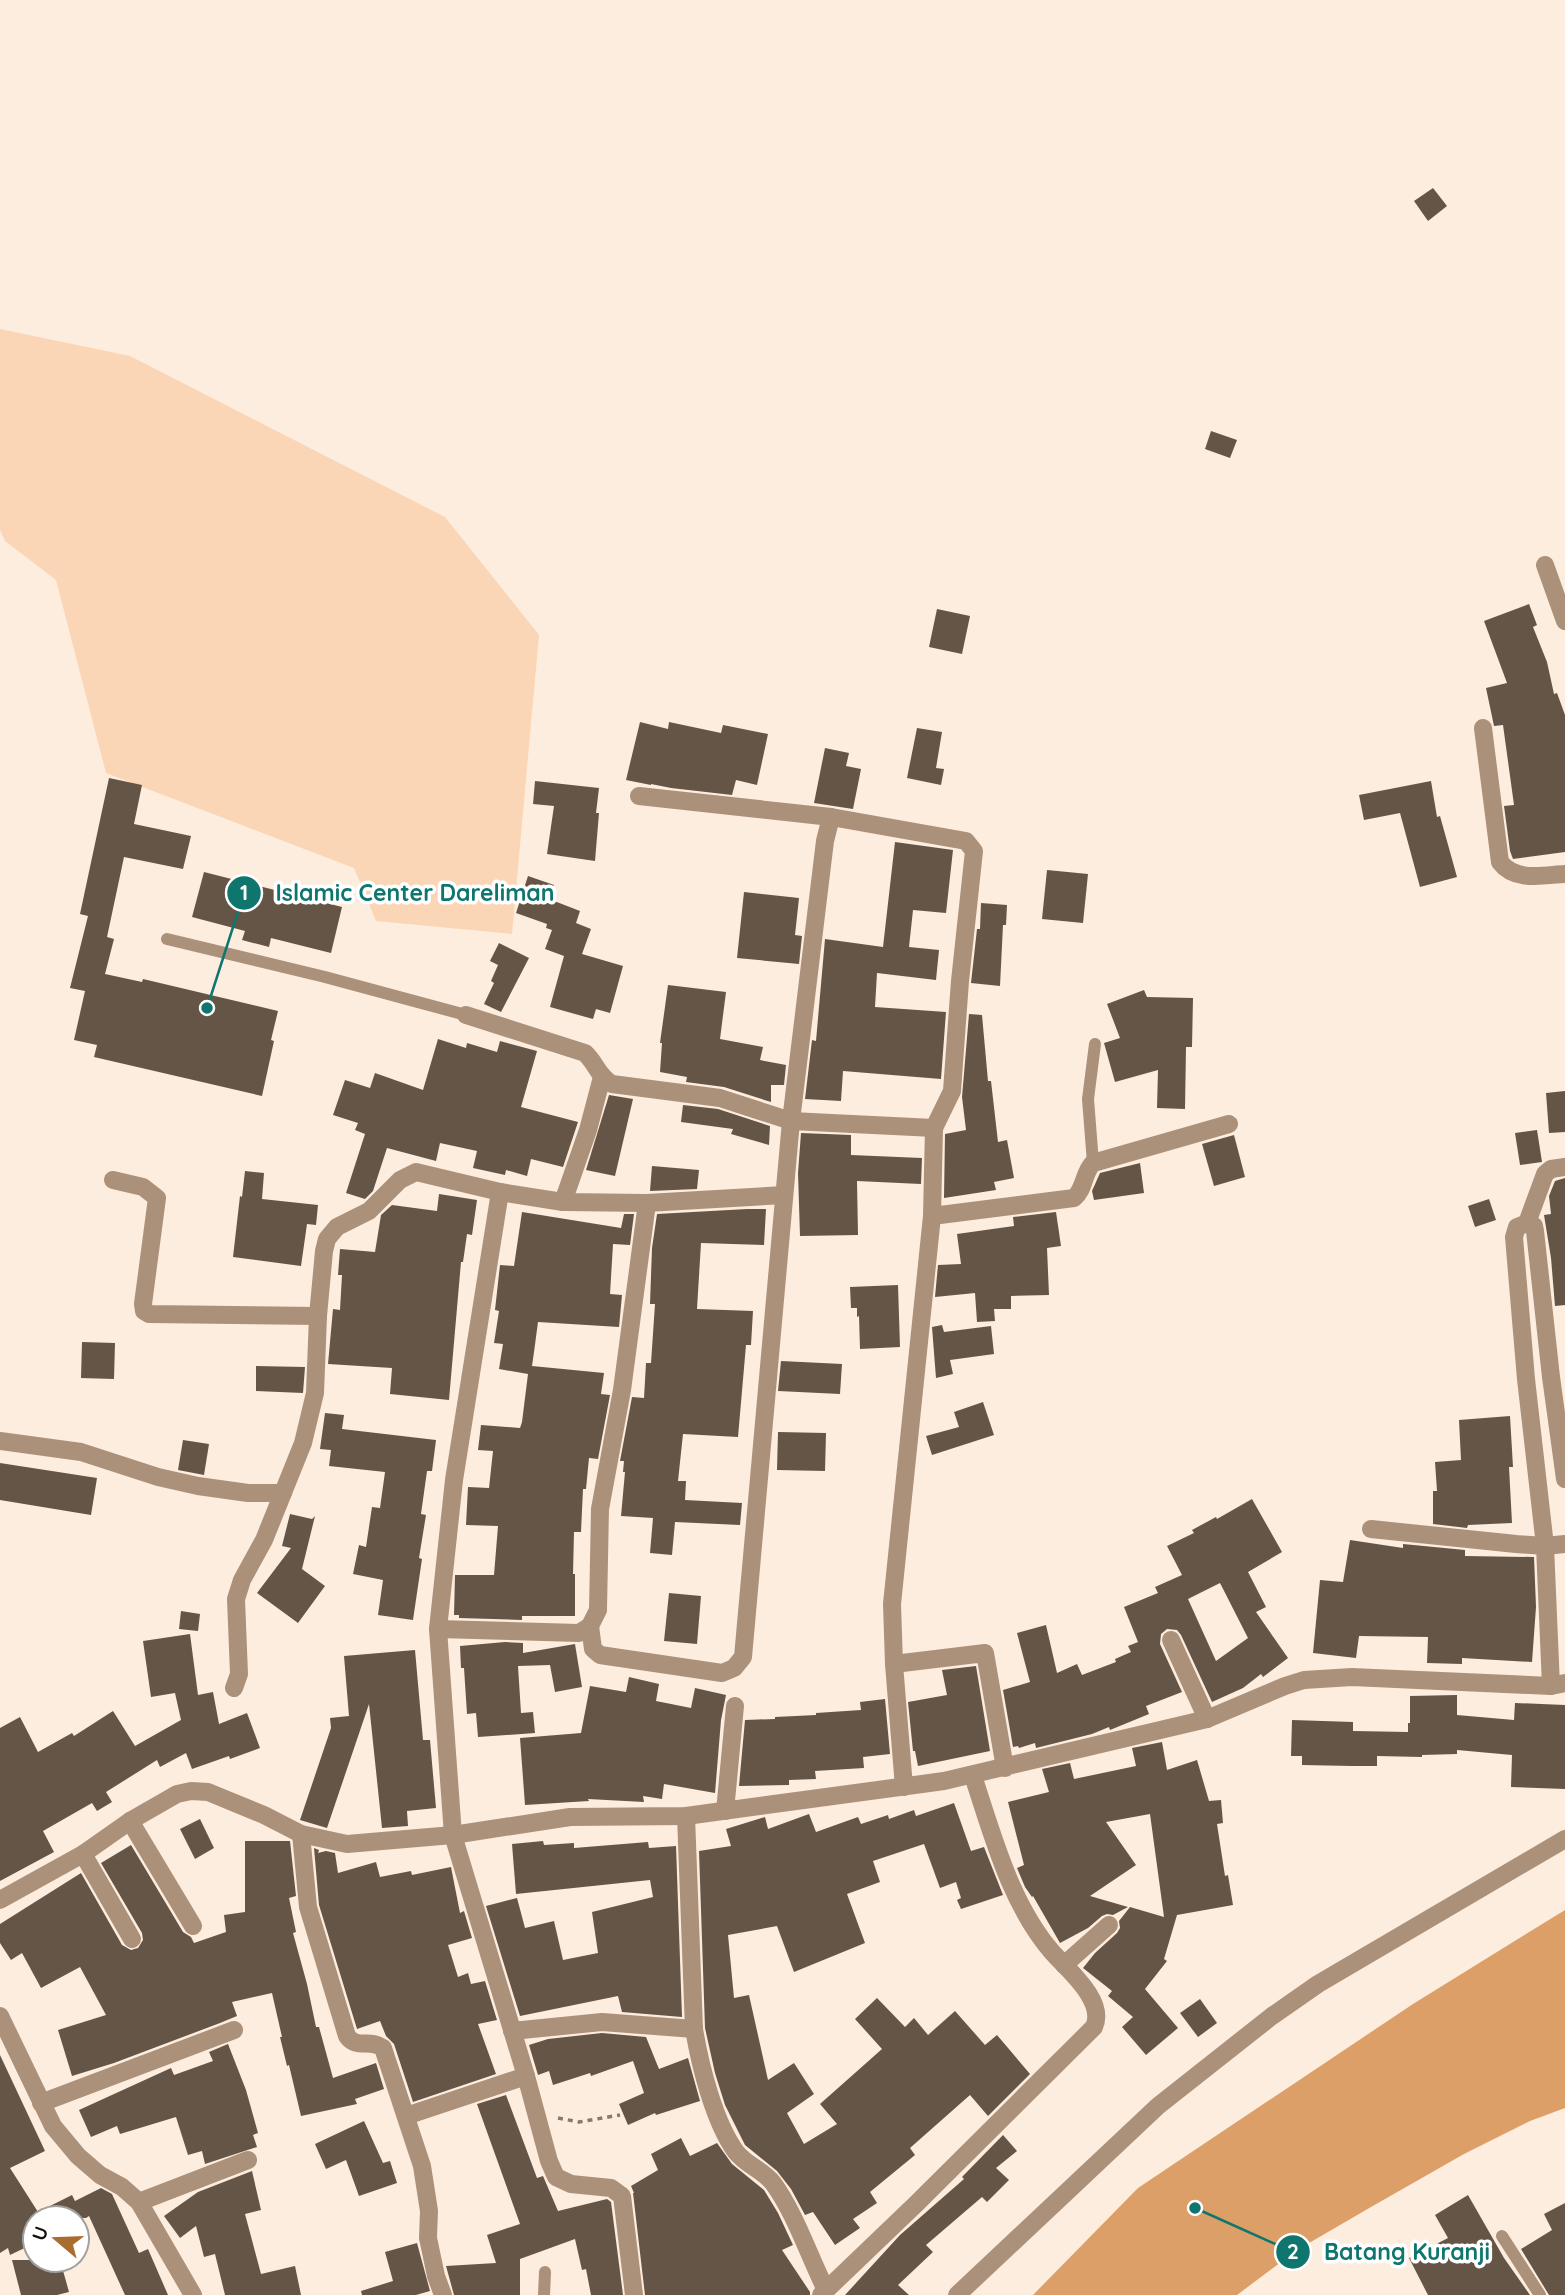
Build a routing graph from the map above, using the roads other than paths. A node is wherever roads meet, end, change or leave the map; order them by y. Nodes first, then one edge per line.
1 (1545, 565) dead end
2 (1565, 621) edge
3 (1483, 728) dead end
4 (639, 796) dead end
5 (831, 817) junction
6 (1565, 874) edge
7 (167, 939) dead end
8 (466, 1015) joint
9 (1095, 1044) dead end
10 (602, 1077) junction
11 (791, 1121) junction
12 (1229, 1124) dead end
13 (934, 1128) junction
14 (1093, 1163) junction
15 (1565, 1167) edge
16 (113, 1180) dead end
17 (500, 1192) junction
18 (784, 1195) junction
19 (563, 1202) junction
20 (647, 1203) junction
21 (932, 1216) junction
22 (1527, 1223) junction
23 (318, 1316) junction
24 (1551, 1377) junction
25 (1526, 1379) junction
26 (0, 1441) edge
27 (1565, 1479) edge
28 (283, 1493) junction
29 (1371, 1529) dead end
30 (1565, 1544) edge
31 (1545, 1546) junction
32 (590, 1626) junction
33 (438, 1629) junction
34 (1171, 1640) dead end
35 (894, 1664) junction
36 (1558, 1684) edge
37 (234, 1688) dead end
38 (735, 1706) dead end
39 (1207, 1719) junction
40 (1005, 1768) junction
41 (973, 1776) junction
42 (904, 1787) junction
43 (725, 1811) junction
44 (686, 1816) junction
45 (130, 1821) junction
46 (301, 1834) junction
47 (453, 1835) junction
48 (1565, 1839) edge
49 (83, 1854) junction
50 (0, 1900) edge
51 (1109, 1925) dead end
52 (192, 1926) dead end
53 (131, 1939) dead end
54 (1064, 1965) junction
55 (0, 2016) edge
56 (694, 2029) junction
57 (234, 2030) dead end
58 (512, 2031) junction
59 (526, 2076) junction
60 (41, 2103) junction
61 (407, 2116) junction
62 (248, 2160) dead end
63 (139, 2202) junction
64 (1502, 2236) dead end
65 (545, 2272) dead end
66 (823, 2292) edge
67 (194, 2295) edge
68 (443, 2295) edge
69 (544, 2295) edge
70 (634, 2295) edge
71 (957, 2295) edge
72 (1540, 2295) edge

1 - 2 street
3 - 6 street
4 - 5 street
5 - 11 street
5 - 13 street
7 - 8 lane
8 - 10 street
9 - 14 lane
10 - 11 street
10 - 19 street
11 - 13 street
11 - 18 street
12 - 14 street
13 - 21 street
14 - 21 street
15 - 22 street
16 - 23 street
17 - 19 street
17 - 23 street
17 - 33 street
18 - 20 street
18 - 32 street
19 - 20 street
20 - 32 street
21 - 35 street
22 - 24 street
22 - 25 street
23 - 28 street
24 - 25 street
24 - 27 street
25 - 31 street
26 - 28 street
28 - 37 street
29 - 31 street
30 - 31 street
31 - 36 street
32 - 33 street
33 - 47 street
34 - 39 street
35 - 40 street
35 - 42 street
36 - 39 street
38 - 43 street
39 - 40 street
40 - 41 street
41 - 42 street
41 - 54 street
42 - 43 street
43 - 44 street
44 - 47 street
44 - 56 street
45 - 46 street
45 - 49 street
45 - 52 street
46 - 47 street
46 - 61 street
47 - 58 street
48 - 71 street
49 - 50 street
49 - 53 street
51 - 54 street
54 - 66 street
55 - 60 street
56 - 58 street
56 - 66 street
57 - 60 street
58 - 59 street
59 - 61 street
59 - 70 street
60 - 63 street
61 - 68 street
62 - 63 street
63 - 67 street
64 - 72 lane
65 - 69 lane

